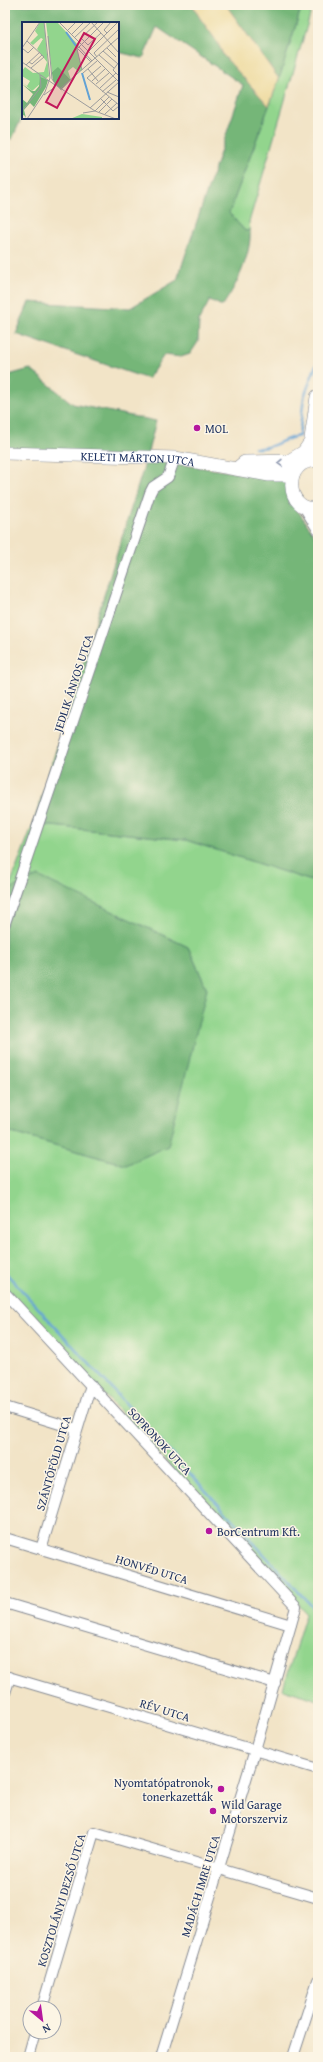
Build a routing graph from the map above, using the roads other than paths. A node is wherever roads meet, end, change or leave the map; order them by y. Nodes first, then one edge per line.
1 (318, 397) edge
2 (311, 443) junction
3 (5, 454) edge
4 (175, 458) junction
5 (313, 462) edge
6 (239, 468) junction
7 (292, 480) junction
8 (303, 505) junction
9 (318, 508) edge
10 (318, 530) edge
11 (5, 923) edge
12 (5, 1293) edge
13 (90, 1385) junction
14 (5, 1407) edge
15 (76, 1429) junction
16 (5, 1538) edge
17 (41, 1549) junction
18 (5, 1603) edge
19 (296, 1607) joint
20 (292, 1625) junction
21 (7, 1676) edge
22 (275, 1683) junction
23 (5, 1693) edge
24 (255, 1750) junction
25 (318, 1769) edge
26 (219, 1869) junction
27 (318, 1898) edge
28 (318, 1980) edge
29 (44, 2000) edge
30 (33, 2040) edge
31 (28, 2057) edge
32 (162, 2057) edge
33 (293, 2057) edge

1 - 2 highway
2 - 5 highway
2 -> 6 highway
3 - 4 main road, KELETI MÁRTON UTCA
4 - 6 main road, KELETI MÁRTON UTCA
4 - 11 street, JEDLIK ÁNYOS UTCA
5 - 7 main road
6 - 7 main road, KELETI MÁRTON UTCA
7 - 8 main road
8 - 9 main road
8 - 10 street
12 - 13 street, SOPRONOK UTCA
13 - 15 street, SZÁNTÓFÖLD UTCA
13 - 19 street, SOPRONOK UTCA
14 - 15 street
15 - 17 street, SZÁNTÓFÖLD UTCA
16 - 17 street, HONVÉD UTCA
17 - 20 street, HONVÉD UTCA
18 - 22 street
19 - 20 street, MADÁCH IMRE UTCA
20 - 22 street, MADÁCH IMRE UTCA
21 - 23 street
21 - 24 street, RÉV UTCA
22 - 24 street, MADÁCH IMRE UTCA
24 - 25 street, RÉV UTCA
24 - 26 street, MADÁCH IMRE UTCA
26 - 27 street
26 - 29 street, KOSZTOLÁNYI DEZSŐ UTCA
26 - 32 street, MADÁCH IMRE UTCA
28 - 33 street
30 - 31 street

